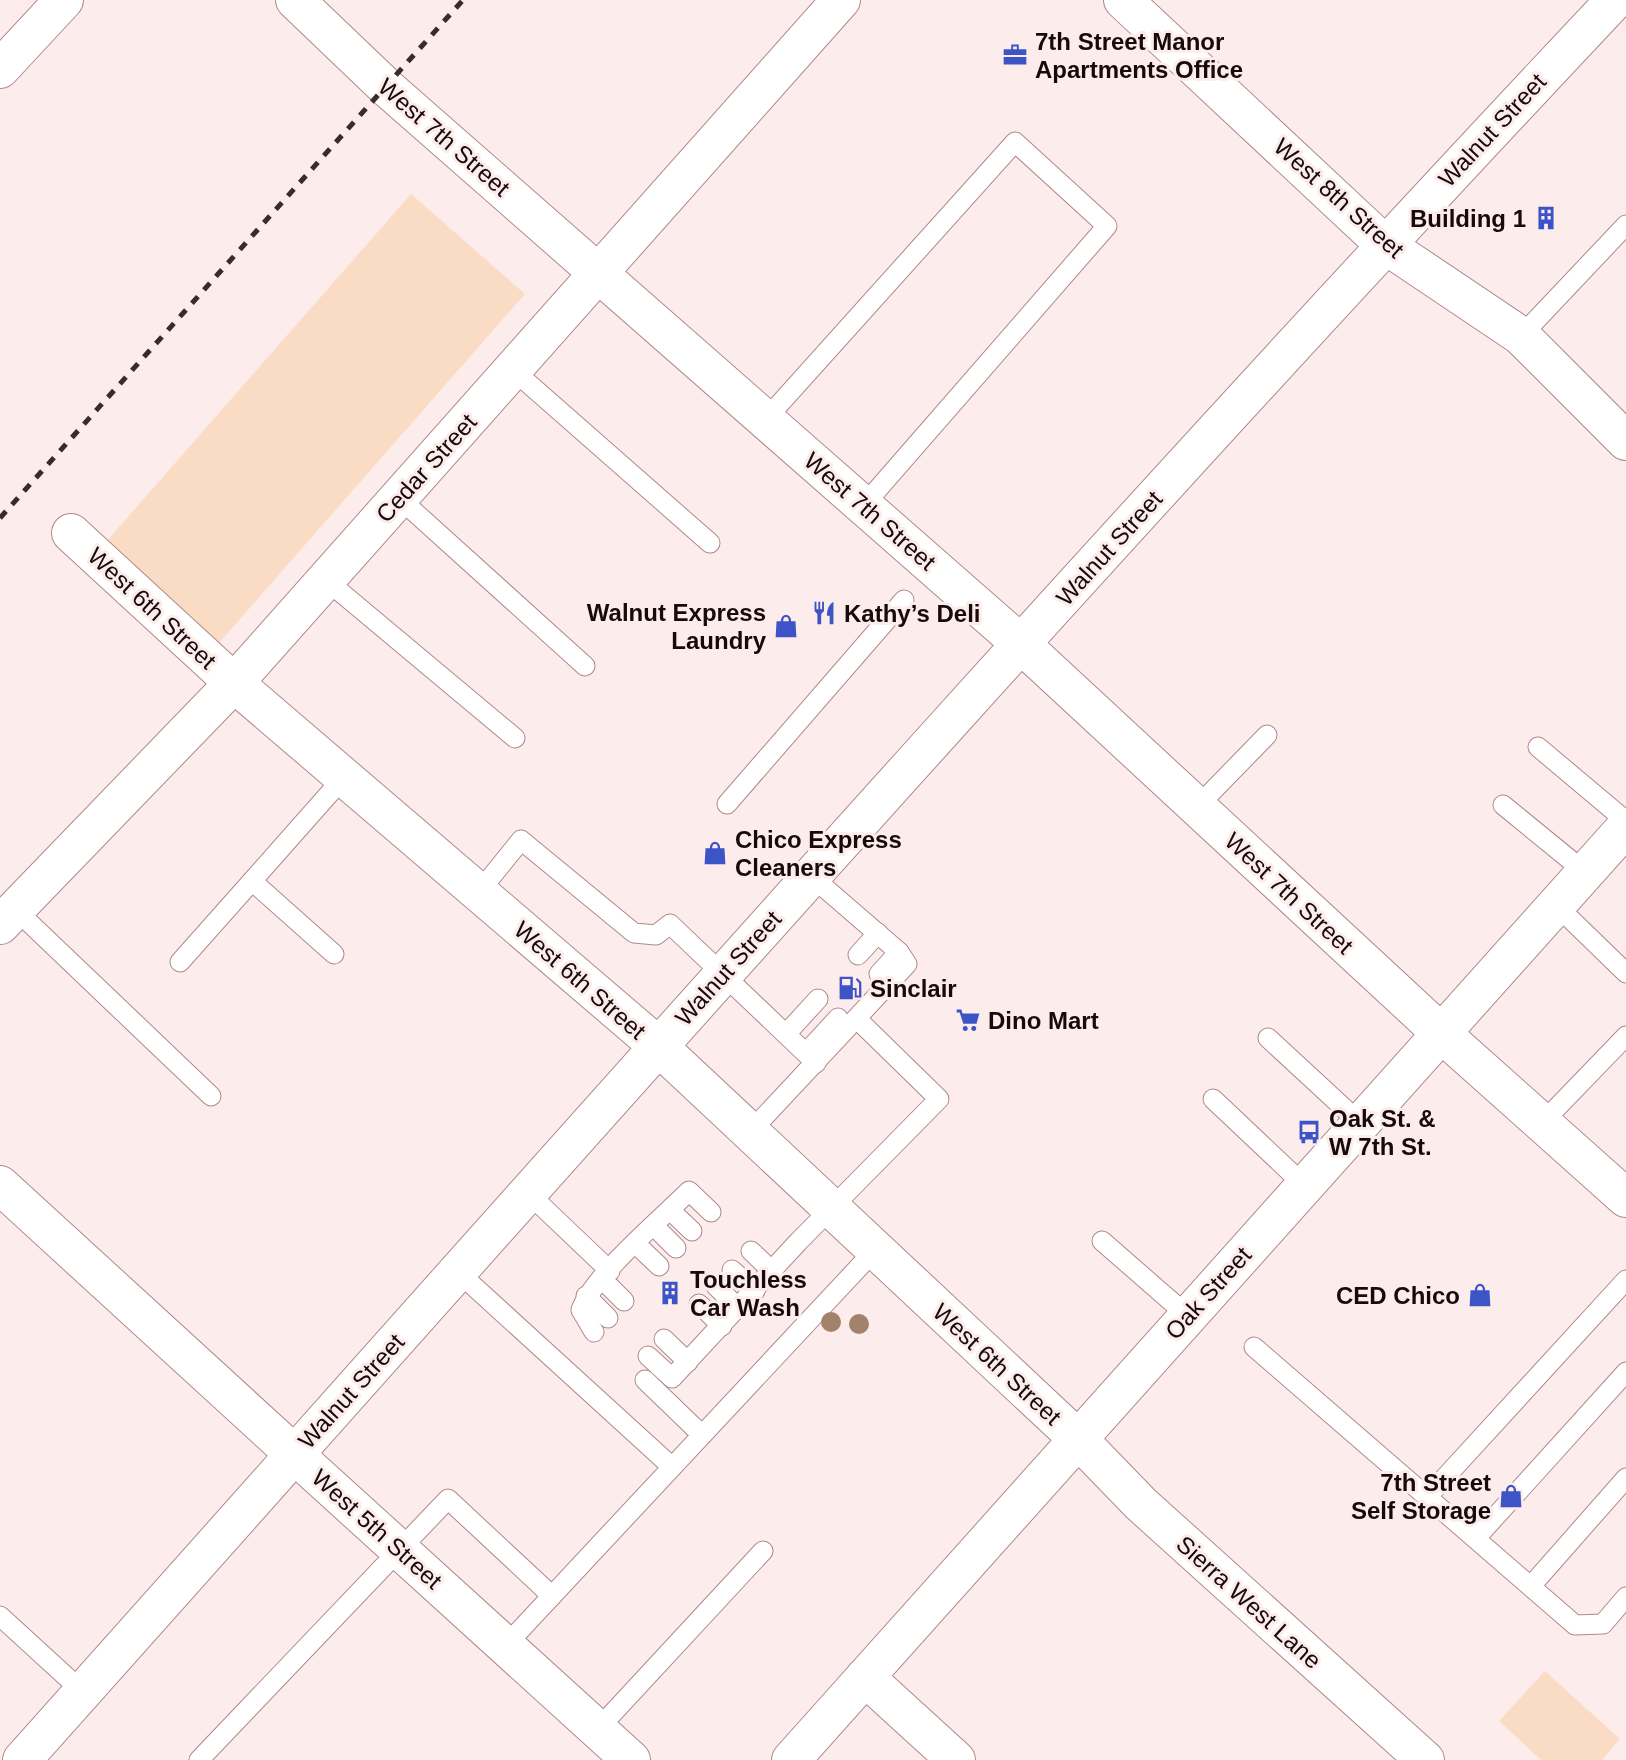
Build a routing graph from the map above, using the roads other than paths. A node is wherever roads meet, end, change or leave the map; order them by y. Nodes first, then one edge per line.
1 (64, 0) edge
2 (295, 0) edge
3 (841, 0) edge
4 (1123, 0) edge
5 (1605, 4) edge
6 (0, 69) edge
7 (1626, 225) edge
8 (1384, 244) junction
9 (600, 272) junction
10 (1521, 336) junction
11 (513, 370) junction
12 (765, 419) junction
13 (1626, 441) edge
14 (399, 498) junction
15 (864, 505) junction
16 (71, 533) dead end
17 (710, 543) dead end
18 (326, 580) junction
19 (904, 600) dead end
20 (1021, 644) junction
21 (585, 666) dead end
22 (234, 683) junction
23 (1267, 735) dead end
24 (515, 738) dead end
25 (1538, 747) dead end
26 (344, 777) junction
27 (727, 804) dead end
28 (1503, 805) dead end
29 (1196, 807) junction
30 (1626, 821) edge
31 (1626, 827) edge
32 (1585, 872) junction
33 (811, 876) junction
34 (252, 881) junction
35 (479, 892) junction
36 (1556, 905) junction
37 (8, 917) edge
38 (878, 933) junction
39 (899, 952) junction
40 (334, 954) dead end
41 (858, 955) dead end
42 (180, 962) dead end
43 (1626, 973) edge
44 (723, 974) junction
45 (879, 974) dead end
46 (818, 999) dead end
47 (848, 1018) junction
48 (1441, 1033) junction
49 (786, 1034) junction
50 (1626, 1036) edge
51 (1268, 1038) dead end
52 (658, 1046) junction
53 (811, 1058) junction
54 (211, 1096) dead end
55 (1213, 1099) dead end
56 (1360, 1123) junction
57 (1542, 1123) junction
58 (750, 1132) junction
59 (0, 1185) edge
60 (1304, 1185) junction
61 (527, 1192) junction
62 (1626, 1198) edge
63 (831, 1208) junction
64 (670, 1209) junction
65 (711, 1212) dead end
66 (654, 1226) junction
67 (692, 1231) dead end
68 (1102, 1241) dead end
69 (636, 1244) junction
70 (676, 1248) dead end
71 (875, 1250) junction
72 (751, 1251) dead end
73 (659, 1266) dead end
74 (732, 1270) dead end
75 (457, 1271) junction
76 (773, 1272) junction
77 (606, 1275) junction
78 (1624, 1285) edge
79 (716, 1286) dead end
80 (755, 1291) junction
81 (586, 1296) junction
82 (624, 1301) dead end
83 (699, 1304) dead end
84 (738, 1308) junction
85 (1188, 1316) junction
86 (608, 1318) dead end
87 (722, 1326) junction
88 (594, 1332) dead end
89 (664, 1339) dead end
90 (1254, 1347) dead end
91 (648, 1356) dead end
92 (688, 1362) junction
93 (1626, 1372) edge
94 (645, 1380) dead end
95 (702, 1435) junction
96 (1077, 1439) junction
97 (294, 1454) junction
98 (672, 1467) junction
99 (1626, 1478) edge
100 (1428, 1496) junction
101 (1477, 1537) junction
102 (400, 1550) junction
103 (763, 1551) dead end
104 (1531, 1586) junction
105 (552, 1596) junction
106 (1626, 1597) edge
107 (0, 1616) edge
108 (506, 1646) junction
109 (865, 1677) junction
110 (83, 1692) junction
111 (597, 1729) junction
112 (22, 1760) edge
113 (199, 1760) edge
114 (631, 1760) edge
115 (791, 1760) edge
116 (956, 1760) edge
117 (1424, 1760) edge

1 - 6 street
2 - 9 street, West 7th Street
3 - 9 street, Cedar Street
4 - 8 street, West 8th Street
5 - 8 street, Walnut Street
7 - 10 lane
8 - 10 street, West 8th Street
8 - 20 street, Walnut Street
9 - 11 street, Cedar Street
9 - 12 street, West 7th Street
10 - 13 street, West 8th Street
11 - 14 street, Cedar Street
11 - 17 lane
12 - 15 street, West 7th Street
12 - 15 lane
14 - 18 street, Cedar Street
14 - 21 lane
15 - 20 street, West 7th Street
16 - 22 street, West 6th Street
18 - 22 street, Cedar Street
18 - 24 lane
19 - 27 lane
20 - 29 street, West 7th Street
20 - 33 street, Walnut Street
22 - 26 street, West 6th Street
22 - 37 street, Cedar Street
23 - 29 lane
25 - 30 lane
26 - 34 lane
26 - 35 street, West 6th Street
28 - 32 lane
29 - 48 street, West 7th Street
31 - 32 street, Oak Street
32 - 36 street, Oak Street
33 - 38 lane
33 - 44 street, Walnut Street
34 - 40 lane
34 - 42 lane
35 - 44 lane
35 - 52 street, West 6th Street
36 - 43 lane
36 - 48 street, Oak Street
37 - 54 lane
38 - 39 lane
38 - 41 lane
39 - 45 lane
39 - 47 lane
44 - 49 lane
44 - 52 street, Walnut Street
46 - 49 lane
47 - 53 lane
47 - 63 lane
48 - 56 street, Oak Street
48 - 57 street, West 7th Street
49 - 53 lane
50 - 57 lane
51 - 56 lane
52 - 58 street, West 6th Street
52 - 61 street, Walnut Street
53 - 58 lane
55 - 60 lane
56 - 60 street, Oak Street
57 - 62 street, West 7th Street
58 - 63 street, West 6th Street
59 - 97 street, West 5th Street
60 - 85 street, Oak Street
61 - 75 street, Walnut Street
61 - 77 lane
63 - 71 street, West 6th Street
63 - 76 lane
64 - 65 lane
64 - 66 lane
64 - 67 lane
66 - 69 lane
66 - 70 lane
68 - 85 lane
69 - 73 lane
69 - 77 lane
71 - 95 lane
71 - 96 street, West 6th Street
72 - 76 lane
74 - 80 lane
75 - 97 street, Walnut Street
75 - 98 lane
76 - 80 lane
77 - 81 lane
77 - 82 lane
78 - 100 lane
79 - 84 lane
80 - 84 lane
81 - 86 lane
81 - 88 lane
83 - 87 lane
84 - 87 lane
85 - 96 street, Oak Street
87 - 92 lane
89 - 92 lane
90 - 100 lane
91 - 92 lane
93 - 101 lane
94 - 95 lane
95 - 98 lane
96 - 109 street, Oak Street
96 - 117 street, Sierra West Lane
97 - 102 street, West 5th Street
97 - 110 street, Walnut Street
98 - 105 lane
99 - 104 lane
100 - 101 lane
101 - 104 lane
102 - 105 lane
102 - 108 street, West 5th Street
102 - 113 lane
103 - 111 lane
104 - 106 lane
105 - 108 lane
107 - 110 lane
108 - 111 street, West 5th Street
109 - 115 street, Oak Street
109 - 116 street
110 - 112 street, Walnut Street
111 - 114 street, West 5th Street

